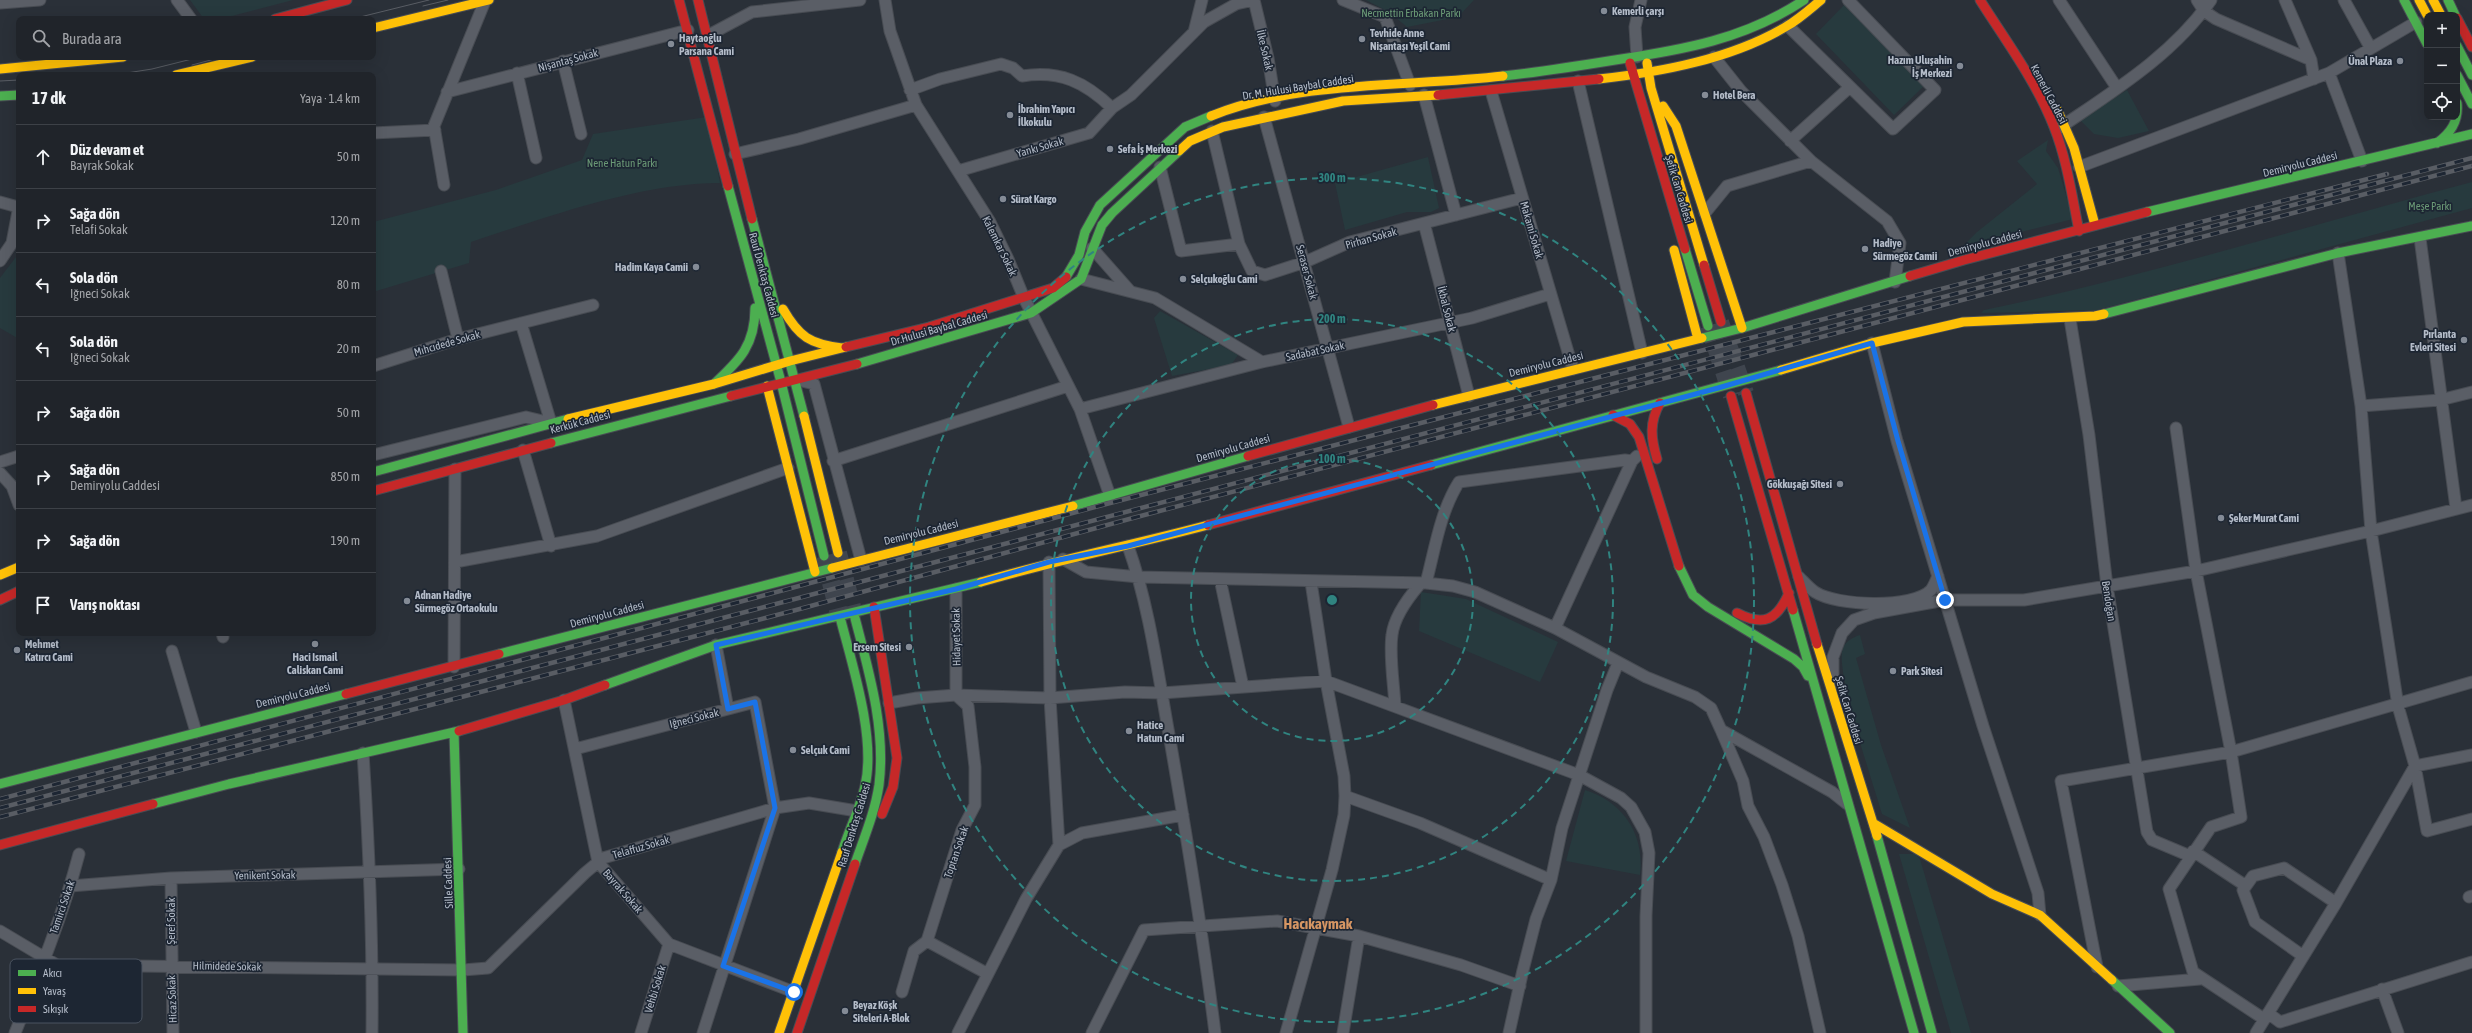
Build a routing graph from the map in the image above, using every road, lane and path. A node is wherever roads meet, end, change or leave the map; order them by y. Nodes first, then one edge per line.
1 (40, 0) edge
2 (177, 0) edge
3 (347, 0) edge
4 (487, 0) edge
5 (698, 0) edge
6 (704, 0) edge
7 (860, 0) edge
8 (885, 0) edge
9 (1202, 0) edge
10 (1254, 0) edge
11 (1343, 0) edge
12 (1641, 0) edge
13 (1804, 0) edge
14 (1821, 0) edge
15 (1848, 0) edge
16 (1980, 0) edge
17 (1987, 0) edge
18 (2059, 0) edge
19 (2197, 0) edge
20 (2211, 0) edge
21 (2285, 0) edge
22 (2344, 0) edge
23 (2404, 0) edge
24 (2419, 0) edge
25 (2433, 0) edge
26 (2448, 0) edge
27 (679, 1) edge
28 (1238, 1) edge
29 (336, 2) edge
30 (0, 3) edge
31 (2204, 11) junction
32 (2425, 12) edge
33 (2439, 12) edge
34 (2454, 12) edge
35 (189, 16) edge
36 (286, 16) edge
37 (703, 18) junction
38 (2416, 22) junction
39 (2460, 24) edge
40 (1788, 26) junction
41 (376, 27) edge
42 (688, 30) junction
43 (1193, 33) junction
44 (707, 36) junction
45 (2424, 38) edge
46 (2370, 47) junction
47 (2458, 48) edge
48 (2472, 48) edge
49 (1638, 57) junction
50 (1714, 57) junction
51 (92, 60) edge
52 (241, 60) edge
53 (2311, 60) junction
54 (564, 61) junction
55 (0, 69) edge
56 (196, 72) edge
57 (1648, 72) junction
58 (2329, 73) junction
59 (517, 74) junction
60 (1632, 74) junction
61 (2472, 75) edge
62 (2314, 79) junction
63 (2460, 81) edge
64 (1578, 82) junction
65 (1410, 85) junction
66 (1850, 87) junction
67 (2117, 88) junction
68 (910, 90) junction
69 (1491, 91) junction
70 (447, 92) junction
71 (16, 95) edge
72 (1424, 95) junction
73 (0, 96) edge
74 (1656, 98) junction
75 (1640, 99) junction
76 (1274, 101) junction
77 (2472, 104) edge
78 (916, 105) junction
79 (1112, 108) junction
80 (2460, 108) edge
81 (2465, 115) dead end
82 (1264, 117) junction
83 (2456, 120) edge
84 (2065, 125) junction
85 (435, 130) junction
86 (1212, 131) junction
87 (2055, 132) junction
88 (376, 133) edge
89 (581, 134) dead end
90 (2472, 134) edge
91 (1790, 141) junction
92 (2437, 143) junction
93 (735, 154) junction
94 (536, 158) dead end
95 (1811, 161) junction
96 (2362, 161) junction
97 (1160, 167) junction
98 (2080, 167) junction
99 (958, 171) junction
100 (444, 185) dead end
101 (1522, 198) junction
102 (0, 202) edge
103 (1661, 203) dead end
104 (16, 206) edge
105 (1705, 213) junction
106 (1456, 215) junction
107 (16, 218) edge
108 (1424, 223) junction
109 (2095, 225) junction
110 (2472, 226) edge
111 (2079, 231) junction
112 (2420, 238) junction
113 (1671, 241) dead end
114 (1239, 244) junction
115 (1092, 248) junction
116 (2338, 253) junction
117 (0, 261) edge
118 (1305, 262) junction
119 (441, 271) dead end
120 (767, 276) junction
121 (1081, 279) junction
122 (1895, 282) junction
123 (754, 287) junction
124 (1053, 288) joint
125 (1130, 291) junction
126 (1550, 294) junction
127 (1024, 298) junction
128 (593, 305) dead end
129 (1031, 313) junction
130 (2070, 319) junction
131 (1721, 322) tunnel mouth
132 (521, 323) junction
133 (1450, 323) junction
134 (1708, 326) tunnel mouth
135 (1742, 328) junction
136 (458, 339) junction
137 (1698, 339) junction
138 (1872, 343) junction
139 (842, 348) junction
140 (1328, 348) junction
141 (1642, 353) junction
142 (790, 361) junction
143 (1262, 362) junction
144 (376, 365) edge
145 (776, 365) junction
146 (1573, 369) junction
147 (794, 378) junction
148 (781, 382) junction
149 (714, 384) junction
150 (767, 386) junction
151 (1068, 386) junction
152 (2472, 392) edge
153 (1746, 393) tunnel mouth
154 (1469, 396) junction
155 (1731, 396) tunnel mouth
156 (2440, 400) junction
157 (1660, 403) junction
158 (2362, 406) junction
159 (1080, 409) junction
160 (1613, 415) junction
161 (552, 423) junction
162 (1350, 427) junction
163 (2176, 428) dead end
164 (523, 450) junction
165 (1644, 450) junction
166 (376, 454) edge
167 (16, 457) edge
168 (1632, 460) junction
169 (833, 461) junction
170 (0, 462) edge
171 (788, 468) junction
172 (456, 469) junction
173 (376, 471) edge
174 (1660, 471) dead end
175 (0, 473) edge
176 (376, 490) edge
177 (1667, 494) dead end
178 (1110, 496) junction
179 (16, 497) edge
180 (2456, 508) junction
181 (2471, 508) edge
182 (2371, 531) junction
183 (551, 546) junction
184 (1128, 546) junction
185 (838, 553) tunnel mouth
186 (824, 556) tunnel mouth
187 (1063, 559) junction
188 (861, 560) junction
189 (455, 562) junction
190 (1049, 562) junction
191 (16, 568) edge
192 (2196, 571) junction
193 (815, 572) junction
194 (0, 576) edge
195 (1938, 576) junction
196 (1139, 577) junction
197 (1799, 577) junction
198 (1220, 579) junction
199 (1311, 582) junction
200 (1423, 584) junction
201 (2107, 586) junction
202 (956, 589) junction
203 (1703, 590) dead end
204 (16, 592) edge
205 (1789, 593) junction
206 (0, 600) edge
207 (1945, 600) junction
208 (1927, 604) junction
209 (1726, 606) dead end
210 (874, 607) junction
211 (855, 618) tunnel mouth
212 (841, 621) tunnel mouth
213 (1555, 628) junction
214 (716, 645) junction
215 (172, 651) dead end
216 (1618, 663) junction
217 (454, 667) junction
218 (1326, 681) junction
219 (2472, 682) edge
220 (1812, 684) junction
221 (1243, 687) junction
222 (956, 690) junction
223 (1162, 693) junction
224 (1050, 698) junction
225 (564, 700) junction
226 (1833, 700) junction
227 (890, 703) junction
228 (1395, 706) junction
229 (2398, 706) junction
230 (728, 709) junction
231 (1721, 730) junction
232 (196, 732) junction
233 (454, 732) junction
234 (575, 749) junction
235 (2231, 752) junction
236 (363, 753) junction
237 (2472, 755) edge
238 (2415, 766) junction
239 (2138, 768) junction
240 (1579, 775) junction
241 (0, 784) edge
242 (1345, 796) junction
243 (1847, 804) junction
244 (775, 808) junction
245 (857, 811) junction
246 (1183, 815) junction
247 (2472, 819) edge
248 (1873, 823) junction
249 (863, 843) junction
250 (0, 845) edge
251 (1060, 845) junction
252 (2191, 853) junction
253 (79, 854) dead end
254 (598, 862) junction
255 (459, 868) junction
256 (368, 873) junction
257 (171, 878) junction
258 (1551, 880) junction
259 (70, 886) junction
260 (2246, 886) junction
261 (2336, 903) junction
262 (2040, 915) junction
263 (1202, 925) junction
264 (1316, 928) junction
265 (0, 931) edge
266 (1358, 936) junction
267 (927, 941) junction
268 (669, 944) junction
269 (2303, 956) junction
270 (44, 959) joint
271 (2472, 962) edge
272 (142, 965) edge
273 (171, 965) junction
274 (723, 966) junction
275 (2097, 967) junction
276 (372, 968) junction
277 (463, 970) junction
278 (988, 974) junction
279 (2200, 979) junction
280 (1520, 986) junction
281 (2118, 986) junction
282 (2382, 989) junction
283 (794, 992) junction
284 (902, 992) dead end
285 (2266, 1016) junction
286 (19, 1023) edge
287 (15, 1033) edge
288 (173, 1033) edge
289 (372, 1033) edge
290 (463, 1033) edge
291 (642, 1033) edge
292 (702, 1033) edge
293 (779, 1033) edge
294 (797, 1033) edge
295 (958, 1033) edge
296 (1092, 1033) edge
297 (1215, 1033) edge
298 (1286, 1033) edge
299 (1343, 1033) edge
300 (1509, 1033) edge
301 (1646, 1033) edge
302 (1820, 1033) edge
303 (1914, 1033) edge
304 (1932, 1033) edge
305 (2170, 1033) edge
306 (2256, 1033) edge
307 (2398, 1033) edge

1 - 30 street
2 - 35 street
3 - 29 main road
4 - 41 main road
4 - 70 street
5 - 37 main road, Rauf Denktaş Caddesi
6 - 37 main road
7 - 44 street
8 - 68 street, Kalemkar Sokak
9 - 43 street
10 - 28 street, Yankı Sokak
10 - 76 street, İlke Sokak
11 - 65 street
12 - 49 street
13 - 49 main road
14 - 40 main road
15 - 66 street
16 - 87 main road, Kemerli Caddesi
17 - 84 main road, Kemerli Caddesi
18 - 67 street
19 - 31 street
20 - 31 street
21 - 53 street
22 - 46 street
23 - 38 main road
24 - 32 main road
25 - 33 main road
26 - 34 main road
27 - 42 main road, Rauf Denktaş Caddesi
28 - 43 street, Yankı Sokak
29 - 36 main road
31 - 53 street
31 - 67 street
37 - 44 main road, Rauf Denktaş Caddesi
38 - 45 main road
38 - 46 street
39 - 48 main road
40 - 50 main road
40 - 66 street
42 - 54 street, Nişantaş Sokak
42 - 123 main road, Rauf Denktaş Caddesi
43 - 79 street, Yankı Sokak
44 - 93 main road, Rauf Denktaş Caddesi
46 - 58 street
47 - 61 main road
49 - 57 main road, Şefik Can Caddesi
49 - 60 main road, Şefik Can Caddesi
49 - 65 main road, Dr. M. Hulusi Baybal Caddesi
50 - 57 main road
50 - 91 street
51 - 55 main road
52 - 56 main road
53 - 62 street
54 - 59 street, Nişantaş Sokak
54 - 89 street
57 - 60 main road
57 - 74 main road, Şefik Can Caddesi
58 - 62 street
58 - 96 street
59 - 70 street, Nişantaş Sokak
59 - 94 street
60 - 64 main road, Dr. M. Hulusi Baybal Caddesi
60 - 75 main road, Şefik Can Caddesi
62 - 98 street
63 - 77 main road
64 - 69 main road, Dr. M. Hulusi Baybal Caddesi
64 - 141 street
65 - 76 main road, Dr. M. Hulusi Baybal Caddesi
66 - 91 street
67 - 84 street
68 - 78 street, Kalemkar Sokak
68 - 79 street
69 - 72 main road, Dr. M. Hulusi Baybal Caddesi
69 - 101 street, Makami Sokak
70 - 85 street
71 - 73 main road
72 - 82 main road, Dr. M. Hulusi Baybal Caddesi
72 - 106 street
74 - 105 main road
74 - 131 main road, Şefik Can Caddesi
75 - 103 main road
75 - 134 main road, Şefik Can Caddesi
76 - 124 main road, Dr. M. Hulusi Baybal Caddesi
78 - 93 street
78 - 99 street, Kalemkar Sokak
79 - 99 street, Yankı Sokak
80 - 81 main road
82 - 86 main road, Dr. M. Hulusi Baybal Caddesi
82 - 118 street, Seraser Sokak
83 - 92 main road
84 - 87 street
84 - 98 main road, Kemerli Caddesi
85 - 88 street
85 - 100 street
86 - 97 main road, Dr. M. Hulusi Baybal Caddesi
86 - 114 street, Pirhan Sokak
87 - 111 main road, Kemerli Caddesi
90 - 92 main road, Demiryolu Caddesi
91 - 95 street
92 - 96 main road, Demiryolu Caddesi
93 - 120 main road, Rauf Denktaş Caddesi
95 - 105 street
95 - 122 street
96 - 109 main road, Demiryolu Caddesi
97 - 114 street
97 - 115 main road, Dr. M. Hulusi Baybal Caddesi
98 - 109 main road, Kemerli Caddesi
99 - 127 street, Kalemkar Sokak
101 - 106 street, Pirhan Sokak
101 - 126 street, Makami Sokak
102 - 104 street
105 - 135 main road
106 - 108 street, Pirhan Sokak
107 - 117 street
108 - 118 street, Pirhan Sokak
108 - 133 street, İkbal Sokak
109 - 111 main road, Demiryolu Caddesi
110 - 112 main road
111 - 122 main road, Demiryolu Caddesi
112 - 116 main road
112 - 156 street
113 - 137 main road
114 - 118 street, Pirhan Sokak
115 - 121 main road, Dr. M. Hulusi Baybal Caddesi
115 - 125 street
116 - 130 main road
116 - 158 street
118 - 140 street, Seraser Sokak
119 - 136 street
120 - 139 main road
120 - 142 main road, Rauf Denktaş Caddesi
121 - 125 street
121 - 129 main road, Dr.Hulusi Baybal Caddesi
122 - 135 main road, Demiryolu Caddesi
123 - 145 main road, Rauf Denktaş Caddesi
123 - 149 main road
124 - 127 main road, Dr.Hulusi Baybal Caddesi
125 - 143 street
126 - 133 street, Sadabat Sokak
126 - 146 street, Makami Sokak
127 - 129 street, Kalemkar Sokak
127 - 139 main road, Dr.Hulusi Baybal Caddesi
128 - 132 street, Mıhcıdede Sokak
129 - 147 main road, Dr.Hulusi Baybal Caddesi
129 - 151 street, Kalemkar Sokak
130 - 138 main road
130 - 201 street, Bendoğan
132 - 136 street, Mıhcıdede Sokak
132 - 161 street
133 - 140 street, Sadabat Sokak
133 - 154 street, İkbal Sokak
135 - 137 main road, Demiryolu Caddesi
136 - 144 street, Mıhcıdede Sokak
137 - 141 main road, Demiryolu Caddesi
138 - 157 main road
138 - 195 street
139 - 142 main road, Dr.Hulusi Baybal Caddesi
140 - 143 street, Sadabat Sokak
140 - 162 street, Seraser Sokak
141 - 146 main road, Demiryolu Caddesi
142 - 145 main road, Dr.Hulusi Baybal Caddesi
142 - 147 main road, Rauf Denktaş Caddesi
143 - 159 street, Sadabat Sokak
145 - 148 main road, Rauf Denktaş Caddesi
145 - 149 main road, Kerkük Caddesi
146 - 154 main road, Demiryolu Caddesi
147 - 148 main road, Kerkük Caddesi
147 - 169 street
147 - 185 main road, Rauf Denktaş Caddesi
148 - 150 main road, Kerkük Caddesi
148 - 186 main road, Rauf Denktaş Caddesi
149 - 161 main road, Kerkük Caddesi
150 - 164 main road, Kerkük Caddesi
150 - 171 main road
151 - 159 street, Kalemkar Sokak
151 - 169 street
152 - 156 street
153 - 197 main road, Şefik Can Caddesi
154 - 162 main road, Demiryolu Caddesi
155 - 205 main road
156 - 158 street
156 - 180 street
157 - 160 main road
157 - 174 main road
158 - 182 street
159 - 178 street, Kalemkar Sokak
160 - 165 main road
160 - 184 main road
161 - 166 street
161 - 173 main road, Kerkük Caddesi
162 - 178 main road, Demiryolu Caddesi
163 - 192 street
164 - 172 main road, Kerkük Caddesi
164 - 183 street
165 - 168 street
165 - 220 main road
167 - 170 street
168 - 200 street
168 - 213 street
169 - 188 street
171 - 183 street
171 - 193 main road
172 - 176 main road, Kerkük Caddesi
172 - 189 street
175 - 179 street
177 - 203 main road
178 - 188 main road, Demiryolu Caddesi
180 - 181 street
180 - 182 street
182 - 192 street
182 - 229 street
183 - 189 street
184 - 187 main road
184 - 196 street
187 - 190 main road
187 - 196 street
188 - 193 main road, Demiryolu Caddesi
189 - 217 street
190 - 202 main road
190 - 224 street
191 - 194 main road
192 - 201 street
192 - 235 street
193 - 217 main road, Demiryolu Caddesi
195 - 197 street
195 - 207 street
195 - 208 street
196 - 198 street
196 - 223 street
197 - 226 main road, Şefik Can Caddesi
198 - 199 street
198 - 221 street
199 - 200 street
199 - 218 street
200 - 213 street
200 - 228 street
201 - 207 street
201 - 239 street, Bendoğan
202 - 210 main road
202 - 222 street, Hidayet Sokak
204 - 206 main road
205 - 209 main road
205 - 220 main road
207 - 208 street
207 - 262 street
208 - 226 street
210 - 214 main road
210 - 227 main road
211 - 249 main road, Rauf Denktaş Caddesi
212 - 245 main road, Rauf Denktaş Caddesi
213 - 216 street
214 - 225 main road
214 - 230 street
215 - 232 street
216 - 231 street
216 - 240 street
217 - 232 main road, Demiryolu Caddesi
218 - 221 street
218 - 228 street
218 - 242 street
219 - 229 street
220 - 243 main road
221 - 223 street
222 - 224 street
222 - 227 street
222 - 267 street, Toptan Sokak
223 - 224 street
223 - 246 street
224 - 251 street
225 - 233 main road
225 - 234 street, Bayrak Sokak
226 - 248 main road, Şefik Can Caddesi
227 - 249 main road
228 - 240 street
229 - 235 street
229 - 238 street
230 - 234 street, Iğneci Sokak
230 - 244 street, Iğneci Sokak
231 - 243 street
231 - 302 street
232 - 241 main road, Demiryolu Caddesi
233 - 236 main road
233 - 255 main road, Sille Caddesi
234 - 254 street, Bayrak Sokak
235 - 239 street
235 - 252 street
236 - 250 main road
236 - 256 street
237 - 238 street
238 - 247 street
238 - 261 street
239 - 252 street, Bendoğan
239 - 275 street
240 - 258 street
240 - 301 street
242 - 258 street
242 - 264 street
243 - 303 main road
244 - 245 street, Telaffuz Sokak
244 - 254 street, Telaffuz Sokak
244 - 274 street
245 - 283 main road, Rauf Denktaş Caddesi
246 - 251 street
246 - 263 street
248 - 262 main road
248 - 304 main road, Şefik Can Caddesi
249 - 294 main road, Rauf Denktaş Caddesi
251 - 278 street
252 - 260 street, Bendoğan
252 - 279 street
253 - 259 street, Tamirci Sokak
254 - 268 street, Bayrak Sokak
254 - 277 street, Telaffuz Sokak
255 - 256 street, Yenikent Sokak
255 - 277 main road, Sille Caddesi
256 - 257 street, Yenikent Sokak
256 - 276 street
257 - 259 street, Yenikent Sokak
257 - 273 street, Şeref Sokak
258 - 280 street
259 - 270 street, Tamirci Sokak
260 - 261 street
260 - 269 street
261 - 269 street
262 - 275 main road
263 - 264 street
263 - 296 street
263 - 297 street
264 - 266 street
264 - 298 street
265 - 270 street, Hilmidede Sokak
266 - 280 street
266 - 299 street
267 - 278 street
267 - 284 street, Toptan Sokak
268 - 274 street, Bayrak Sokak
268 - 291 street, Vehbi Sokak
269 - 285 street
271 - 282 street
272 - 273 street, Hilmidede Sokak
273 - 276 street, Hilmidede Sokak
273 - 288 street, Hicaz Sokak
274 - 283 street, Bayrak Sokak
274 - 292 street
275 - 281 main road
276 - 277 street, Hilmidede Sokak
276 - 289 street
277 - 290 main road, Sille Caddesi
278 - 295 street
279 - 281 street
279 - 285 street
280 - 300 street
281 - 305 main road
282 - 285 street
282 - 307 street
283 - 293 main road, Rauf Denktaş Caddesi
285 - 306 street
286 - 287 street, Tamirci Sokak

